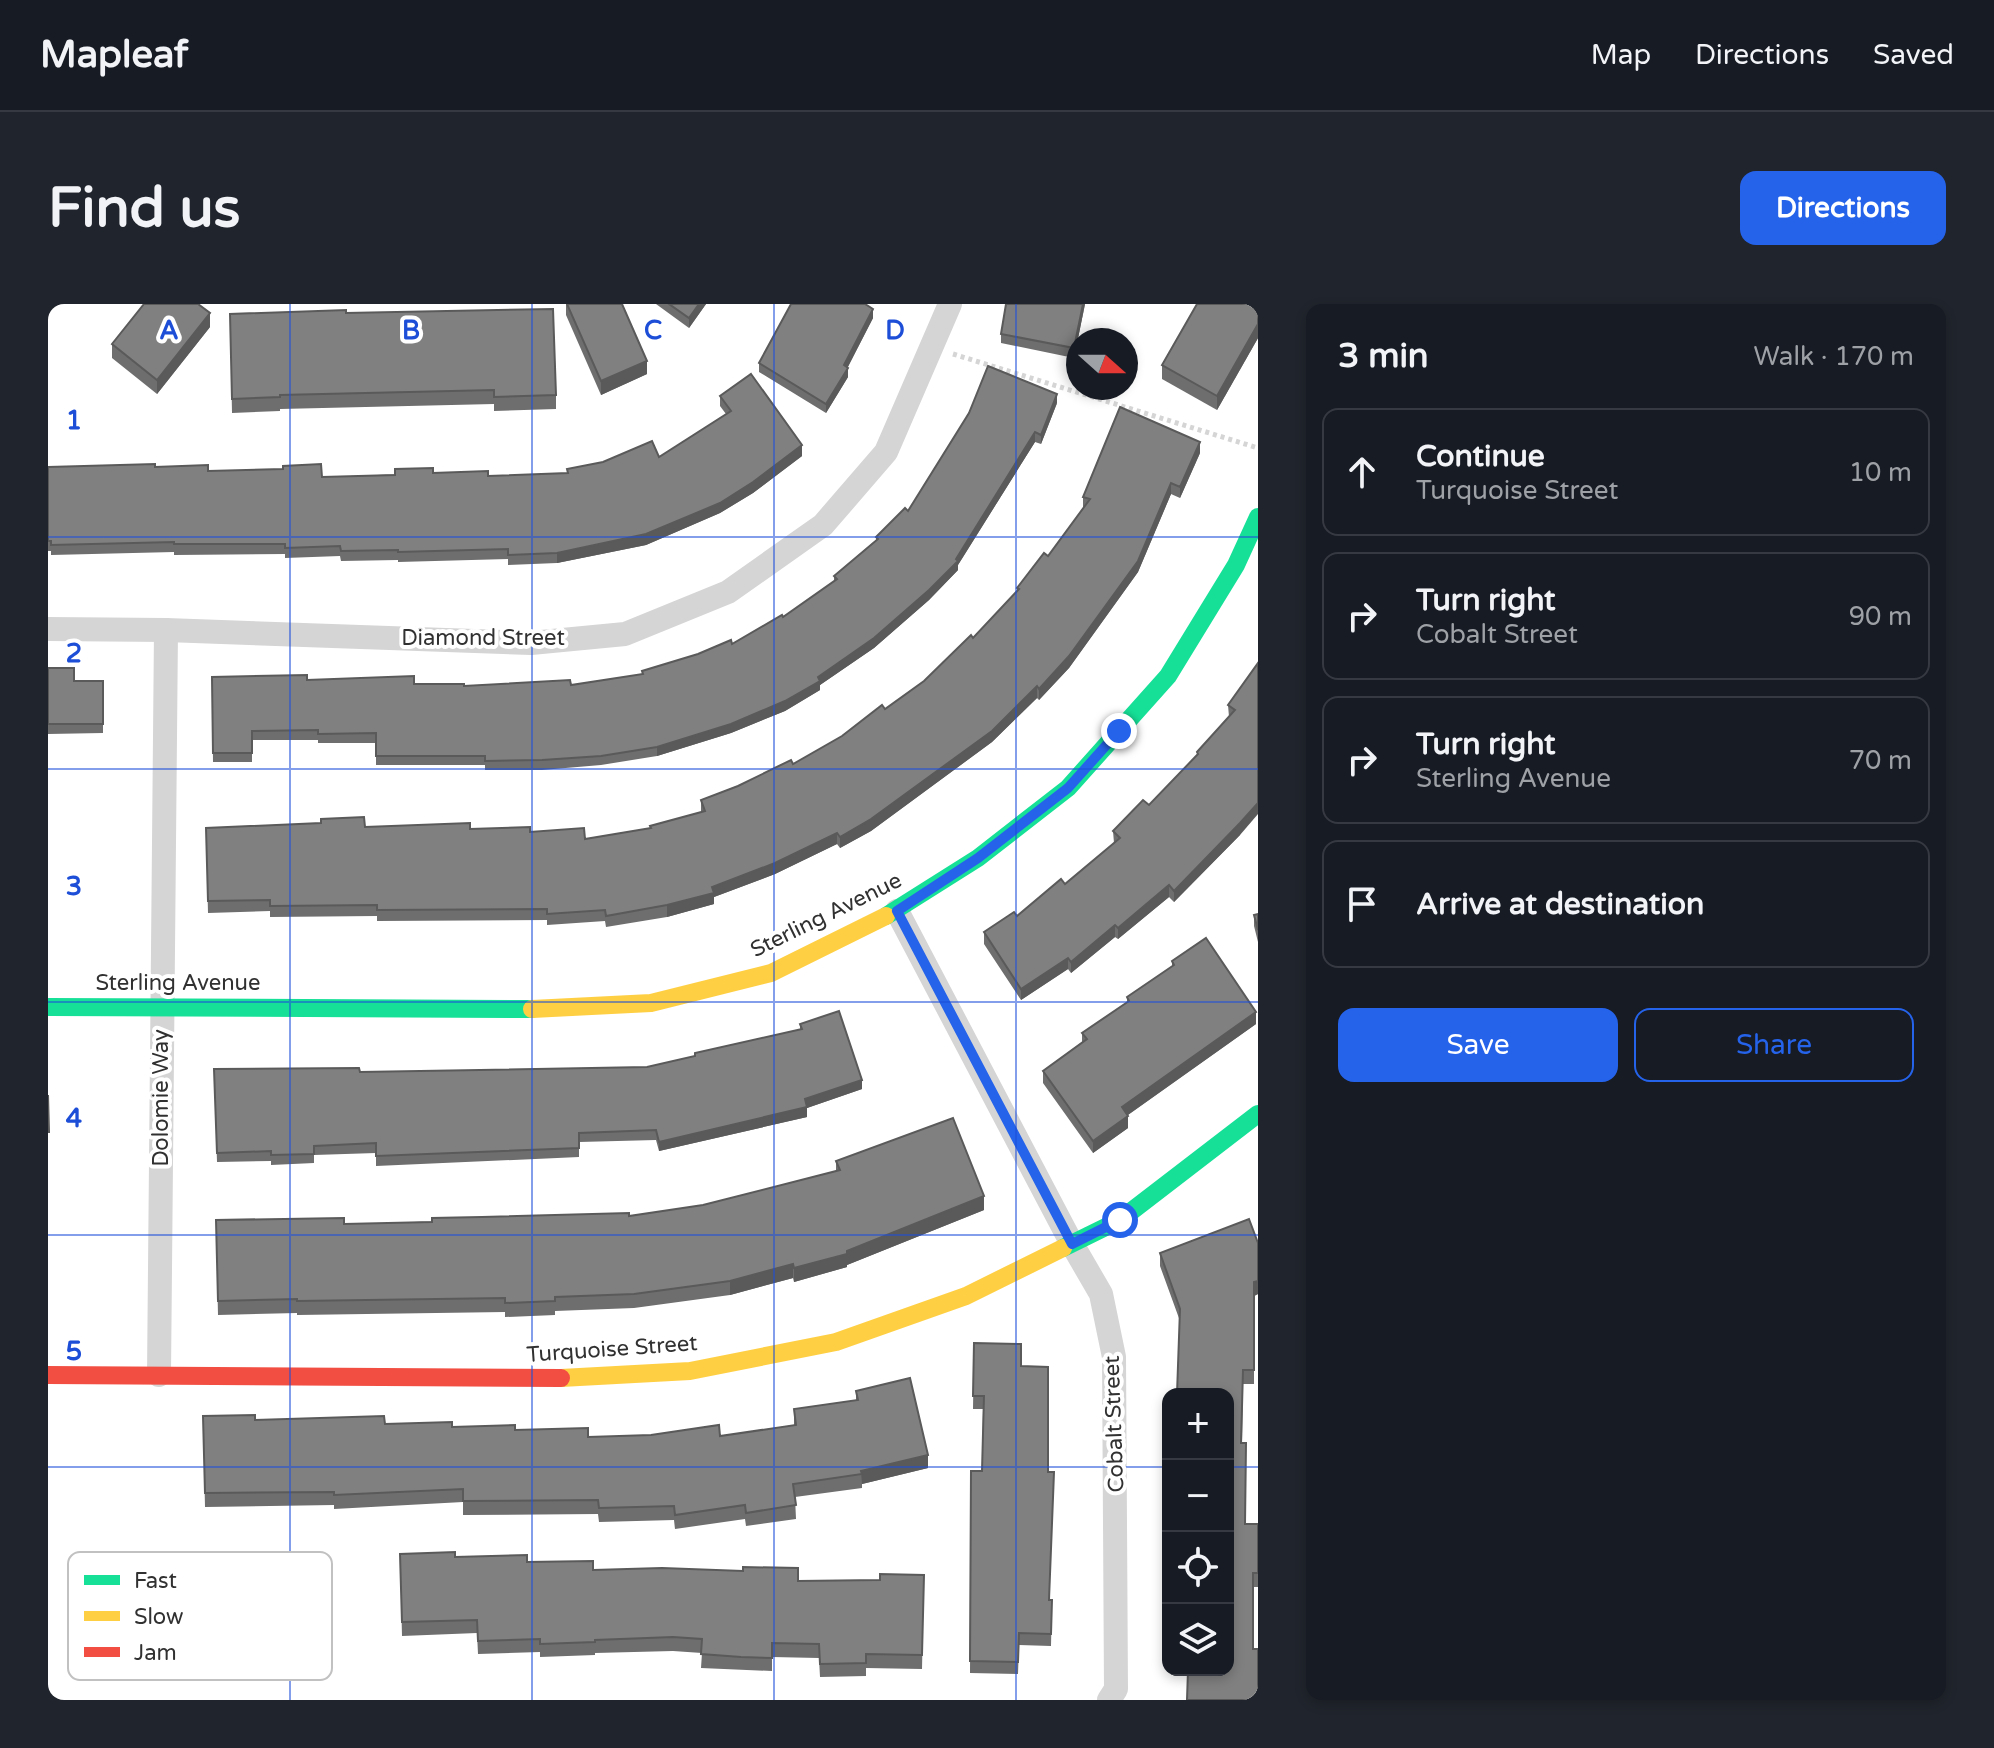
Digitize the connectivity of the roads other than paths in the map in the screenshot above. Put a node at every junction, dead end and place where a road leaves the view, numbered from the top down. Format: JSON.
{"nodes":[{"id":1,"x":950,"y":304,"type":"edge"},
{"id":2,"x":1258,"y":517,"type":"edge"},
{"id":3,"x":48,"y":629,"type":"edge"},
{"id":4,"x":166,"y":630,"type":"junction"},
{"id":5,"x":897,"y":911,"type":"junction"},
{"id":6,"x":48,"y":1007,"type":"edge"},
{"id":7,"x":161,"y":1007,"type":"junction"},
{"id":8,"x":1258,"y":1114,"type":"edge"},
{"id":9,"x":1072,"y":1244,"type":"junction"},
{"id":10,"x":48,"y":1375,"type":"edge"},
{"id":11,"x":159,"y":1375,"type":"junction"},
{"id":12,"x":1109,"y":1700,"type":"edge"}],
"edges":[{"from":1,"to":4,"type":"street","name":"Diamond Street"},
{"from":2,"to":5,"type":"street","name":"Sterling Avenue"},
{"from":3,"to":4,"type":"street","name":"Diamond Street"},
{"from":4,"to":7,"type":"street","name":"Dolomie Way"},
{"from":5,"to":7,"type":"street","name":"Sterling Avenue"},
{"from":5,"to":9,"type":"street","name":"Cobalt Street"},
{"from":6,"to":7,"type":"street","name":"Sterling Avenue"},
{"from":7,"to":11,"type":"street","name":"Dolomie Way"},
{"from":8,"to":9,"type":"street","name":"Turquoise Street"},
{"from":9,"to":11,"type":"street","name":"Turquoise Street"},
{"from":9,"to":12,"type":"street","name":"Cobalt Street"},
{"from":10,"to":11,"type":"street","name":"Turquoise Street"}]}
